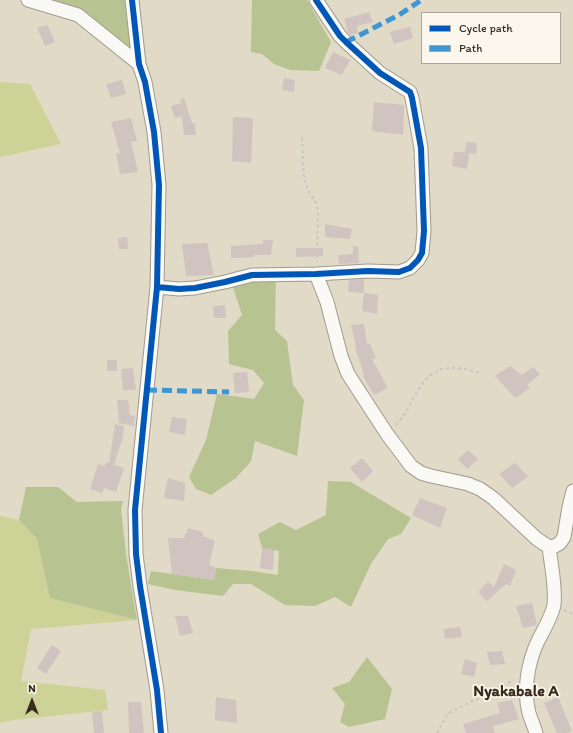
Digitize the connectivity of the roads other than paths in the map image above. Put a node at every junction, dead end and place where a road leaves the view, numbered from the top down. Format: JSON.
{"nodes":[{"id":1,"x":28,"y":0,"type":"edge"},
{"id":2,"x":132,"y":0,"type":"edge"},
{"id":3,"x":316,"y":0,"type":"edge"},
{"id":4,"x":138,"y":64,"type":"junction"},
{"id":5,"x":316,"y":274,"type":"junction"},
{"id":6,"x":157,"y":288,"type":"junction"},
{"id":7,"x":573,"y":491,"type":"edge"},
{"id":8,"x":549,"y":547,"type":"junction"},
{"id":9,"x":161,"y":733,"type":"edge"},
{"id":10,"x":536,"y":733,"type":"edge"}],
"edges":[{"from":1,"to":4,"type":"street"},
{"from":2,"to":4,"type":"street"},
{"from":3,"to":5,"type":"street"},
{"from":4,"to":6,"type":"street"},
{"from":5,"to":6,"type":"street"},
{"from":5,"to":8,"type":"street"},
{"from":6,"to":9,"type":"street"},
{"from":7,"to":8,"type":"street"},
{"from":8,"to":10,"type":"street"}]}
